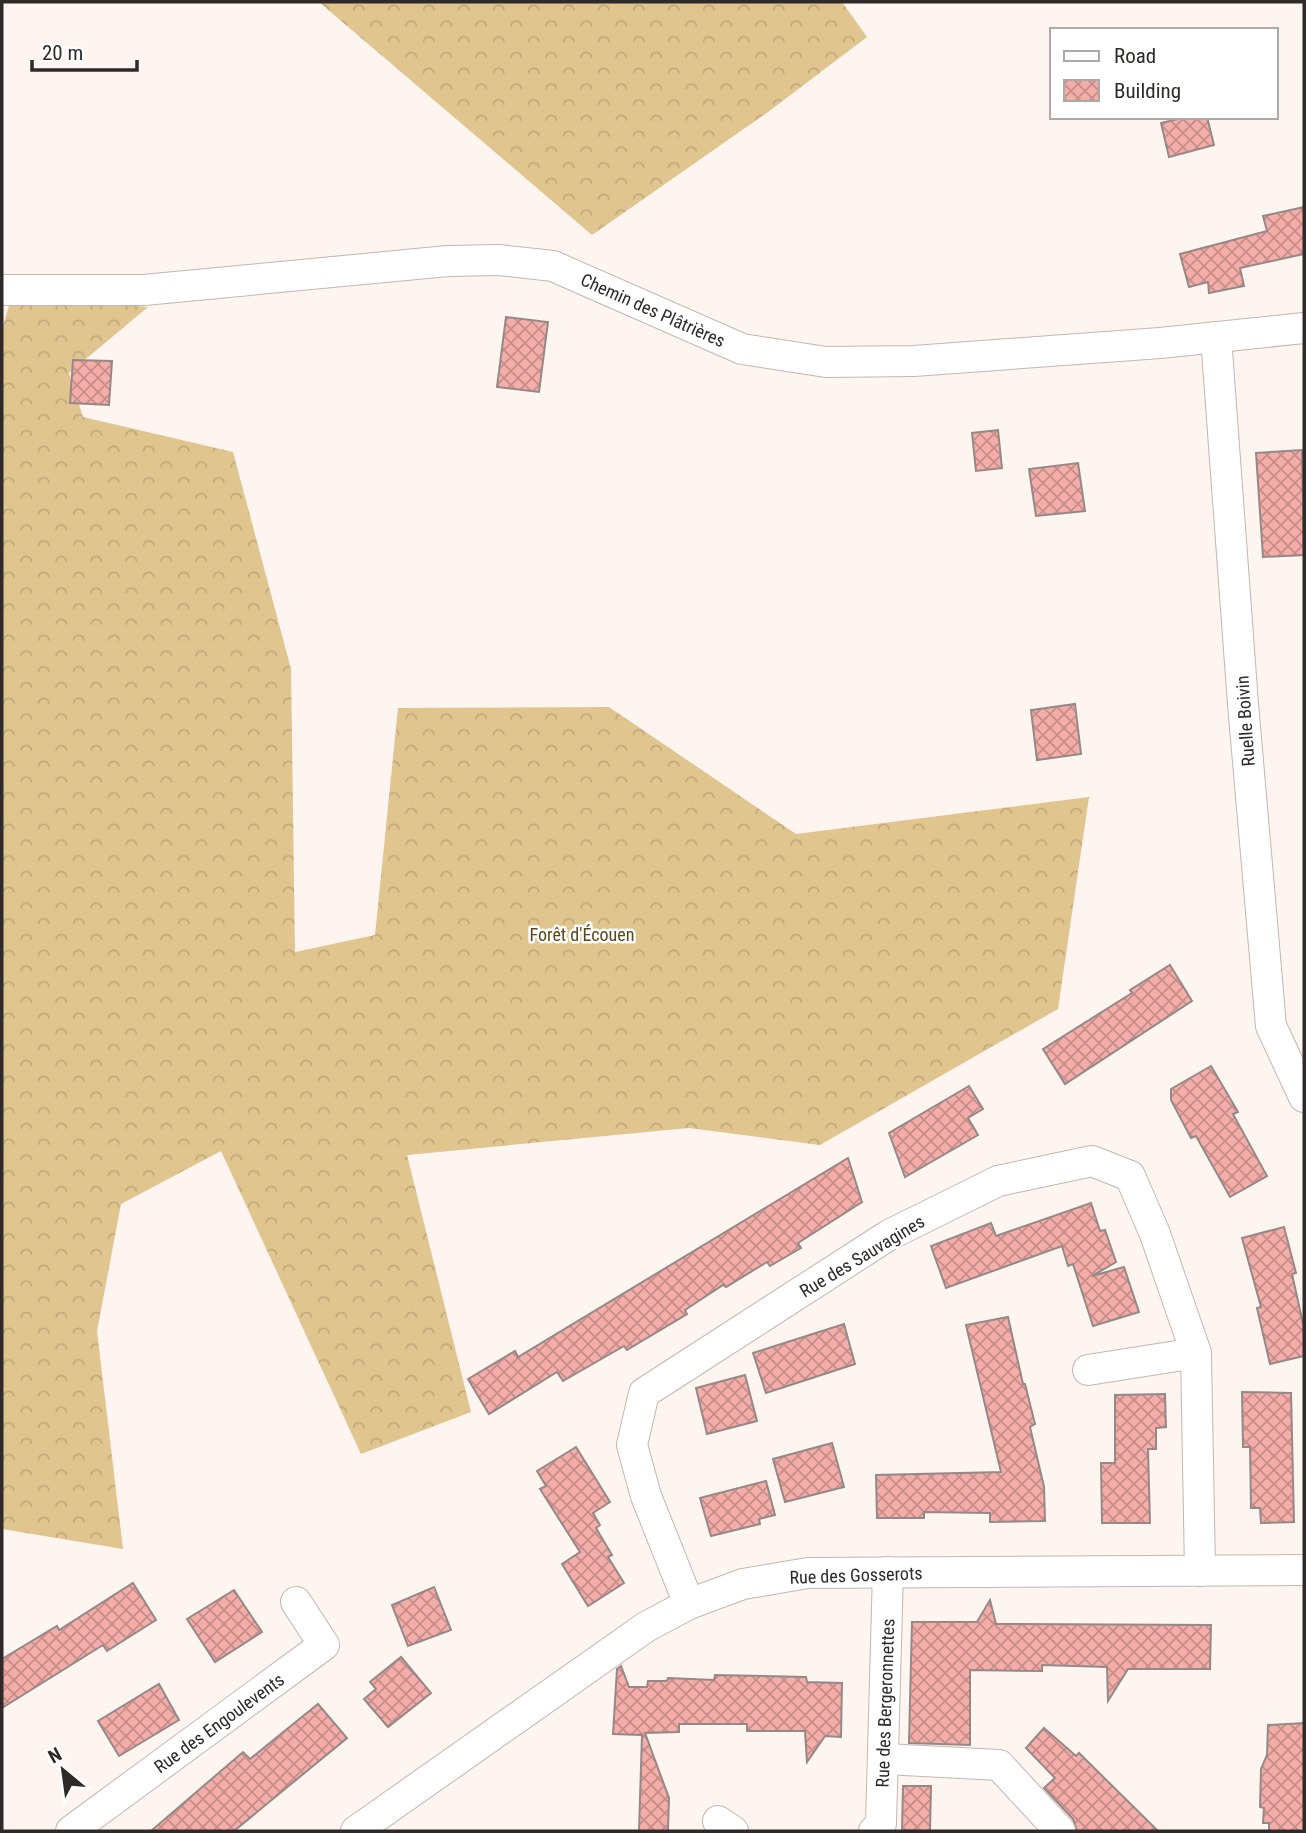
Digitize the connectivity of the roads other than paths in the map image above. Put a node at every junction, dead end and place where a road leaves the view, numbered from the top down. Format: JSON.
{"nodes":[{"id":1,"x":2,"y":290,"type":"edge"},
{"id":2,"x":1304,"y":328,"type":"edge"},
{"id":3,"x":1216,"y":337,"type":"junction"},
{"id":4,"x":1304,"y":1097,"type":"edge"},
{"id":5,"x":1196,"y":1353,"type":"junction"},
{"id":6,"x":1088,"y":1370,"type":"dead end"},
{"id":7,"x":1199,"y":1570,"type":"junction"},
{"id":8,"x":1304,"y":1570,"type":"edge"},
{"id":9,"x":888,"y":1572,"type":"junction"},
{"id":10,"x":296,"y":1602,"type":"dead end"},
{"id":11,"x":690,"y":1604,"type":"junction"},
{"id":12,"x":885,"y":1759,"type":"junction"},
{"id":13,"x":71,"y":1831,"type":"edge"},
{"id":14,"x":356,"y":1831,"type":"edge"},
{"id":15,"x":874,"y":1831,"type":"edge"},
{"id":16,"x":1060,"y":1831,"type":"edge"}],
"edges":[{"from":1,"to":3,"type":"street","name":"Chemin des Plâtrières"},
{"from":2,"to":3,"type":"street","name":"Chemin des Plâtrières"},
{"from":3,"to":4,"type":"street","name":"Ruelle Boivin"},
{"from":5,"to":6,"type":"street"},
{"from":5,"to":7,"type":"street","name":"Rue des Sauvagines"},
{"from":5,"to":11,"type":"street","name":"Rue des Sauvagines"},
{"from":7,"to":8,"type":"street","name":"Rue des Gosserots"},
{"from":7,"to":9,"type":"street","name":"Rue des Gosserots"},
{"from":9,"to":11,"type":"street","name":"Rue des Gosserots"},
{"from":9,"to":12,"type":"street","name":"Rue des Bergeronnettes"},
{"from":10,"to":13,"type":"street","name":"Rue des Engoulevents"},
{"from":11,"to":14,"type":"street","name":"Rue des Gosserots"},
{"from":12,"to":15,"type":"street","name":"Rue des Bergeronnettes"},
{"from":12,"to":16,"type":"street"}]}
